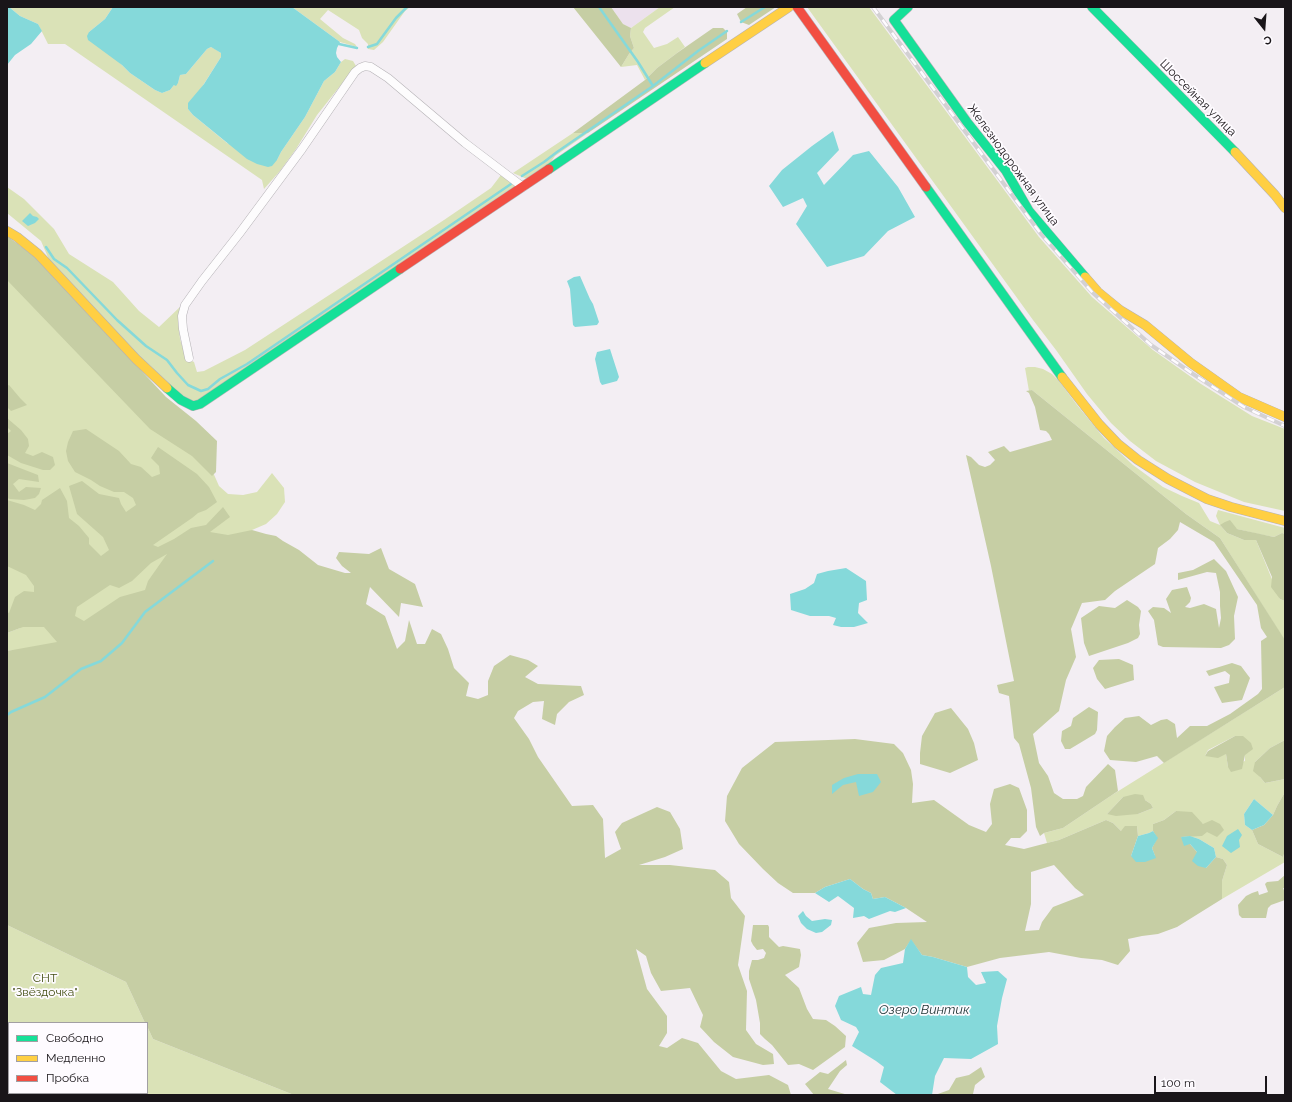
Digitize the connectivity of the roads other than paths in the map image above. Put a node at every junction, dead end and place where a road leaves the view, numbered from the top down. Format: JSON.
{"nodes":[{"id":1,"x":789,"y":7,"type":"edge"},
{"id":2,"x":797,"y":7,"type":"edge"},
{"id":3,"x":908,"y":7,"type":"edge"},
{"id":4,"x":1092,"y":7,"type":"edge"},
{"id":5,"x":523,"y":187,"type":"junction"},
{"id":6,"x":1285,"y":208,"type":"edge"},
{"id":7,"x":7,"y":231,"type":"edge"},
{"id":8,"x":189,"y":358,"type":"dead end"},
{"id":9,"x":1285,"y":417,"type":"edge"},
{"id":10,"x":1285,"y":521,"type":"edge"}],
"edges":[{"from":1,"to":5,"type":"street"},
{"from":2,"to":10,"type":"street"},
{"from":3,"to":9,"type":"street","name":"Железнодорожная улица"},
{"from":4,"to":6,"type":"street","name":"Шоссейная улица"},
{"from":5,"to":7,"type":"street"},
{"from":5,"to":8,"type":"street"}]}
